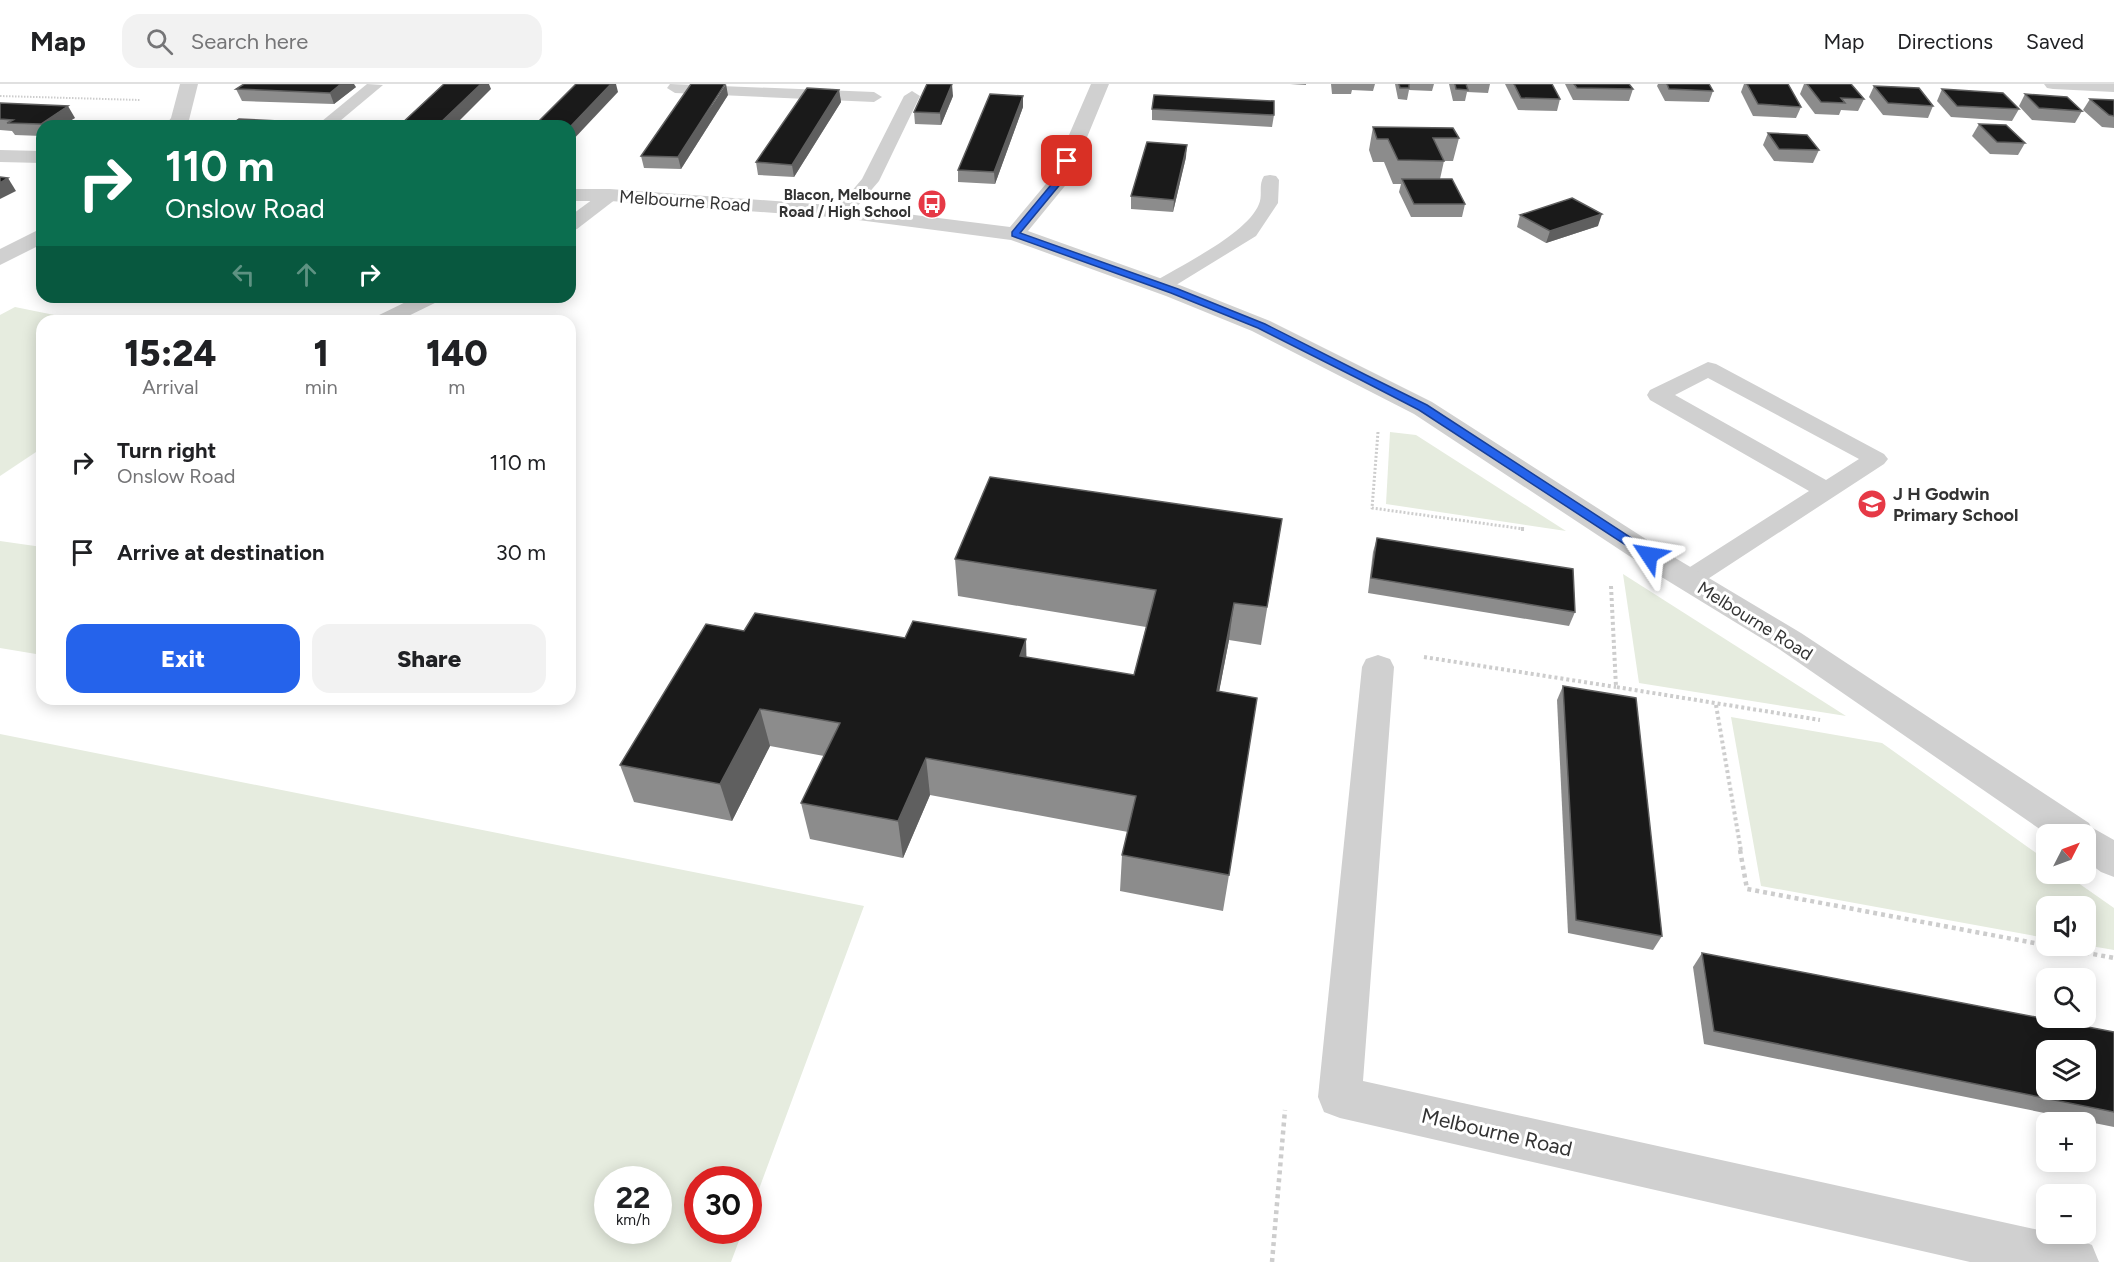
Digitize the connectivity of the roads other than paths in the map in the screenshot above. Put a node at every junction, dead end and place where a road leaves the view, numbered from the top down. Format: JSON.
{"nodes":[{"id":1,"x":678,"y":84,"type":"edge"},
{"id":2,"x":1100,"y":84,"type":"edge"},
{"id":3,"x":2053,"y":84,"type":"edge"},
{"id":4,"x":375,"y":85,"type":"edge"},
{"id":5,"x":2114,"y":87,"type":"edge"},
{"id":6,"x":186,"y":93,"type":"edge"},
{"id":7,"x":912,"y":96,"type":"dead end"},
{"id":8,"x":874,"y":97,"type":"dead end"},
{"id":9,"x":180,"y":120,"type":"edge"},
{"id":10,"x":331,"y":120,"type":"edge"},
{"id":11,"x":0,"y":156,"type":"edge"},
{"id":12,"x":36,"y":157,"type":"edge"},
{"id":13,"x":1270,"y":180,"type":"dead end"},
{"id":14,"x":576,"y":195,"type":"edge"},
{"id":15,"x":610,"y":195,"type":"junction"},
{"id":16,"x":843,"y":212,"type":"junction"},
{"id":17,"x":576,"y":220,"type":"edge"},
{"id":18,"x":1015,"y":234,"type":"junction"},
{"id":19,"x":36,"y":239,"type":"edge"},
{"id":20,"x":0,"y":258,"type":"edge"},
{"id":21,"x":1161,"y":286,"type":"junction"},
{"id":22,"x":420,"y":303,"type":"edge"},
{"id":23,"x":394,"y":315,"type":"edge"},
{"id":24,"x":1826,"y":490,"type":"junction"},
{"id":25,"x":1688,"y":580,"type":"junction"},
{"id":26,"x":1378,"y":667,"type":"road end"},
{"id":27,"x":2061,"y":824,"type":"edge"},
{"id":28,"x":2096,"y":848,"type":"edge"},
{"id":29,"x":2114,"y":861,"type":"edge"},
{"id":30,"x":2075,"y":1262,"type":"edge"}],
"edges":[{"from":1,"to":8,"type":"lane"},
{"from":2,"to":18,"type":"street"},
{"from":3,"to":5,"type":"street"},
{"from":4,"to":10,"type":"lane"},
{"from":6,"to":9,"type":"street"},
{"from":7,"to":16,"type":"lane"},
{"from":11,"to":12,"type":"street"},
{"from":13,"to":21,"type":"lane"},
{"from":14,"to":15,"type":"street","name":"Melbourne Road"},
{"from":15,"to":16,"type":"street","name":"Melbourne Road"},
{"from":15,"to":17,"type":"lane"},
{"from":16,"to":18,"type":"street","name":"Melbourne Road"},
{"from":18,"to":21,"type":"street","name":"Melbourne Road"},
{"from":19,"to":20,"type":"street"},
{"from":21,"to":25,"type":"street","name":"Melbourne Road"},
{"from":22,"to":23,"type":"lane"},
{"from":24,"to":24,"type":"lane"},
{"from":24,"to":25,"type":"lane"},
{"from":25,"to":27,"type":"street","name":"Melbourne Road"},
{"from":26,"to":30,"type":"street","name":"Melbourne Road"},
{"from":28,"to":29,"type":"street"}]}
